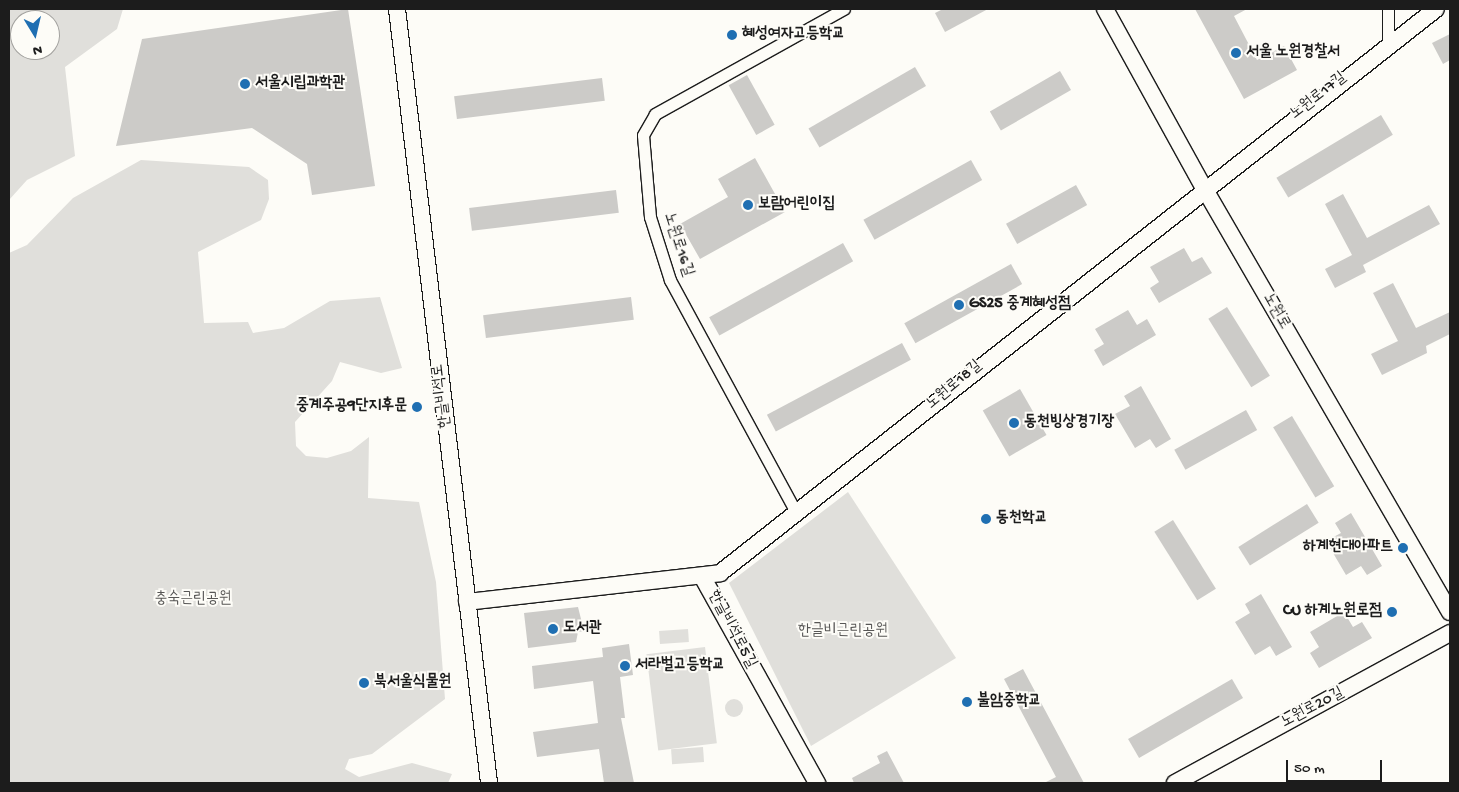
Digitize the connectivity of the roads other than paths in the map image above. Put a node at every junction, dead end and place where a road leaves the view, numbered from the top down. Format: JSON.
{"nodes":[{"id":1,"x":397,"y":9,"type":"edge"},
{"id":2,"x":844,"y":9,"type":"edge"},
{"id":3,"x":1106,"y":9,"type":"edge"},
{"id":4,"x":1388,"y":9,"type":"edge"},
{"id":5,"x":1436,"y":9,"type":"edge"},
{"id":6,"x":1388,"y":43,"type":"junction"},
{"id":7,"x":1204,"y":188,"type":"junction"},
{"id":8,"x":797,"y":514,"type":"junction"},
{"id":9,"x":703,"y":578,"type":"junction"},
{"id":10,"x":467,"y":602,"type":"junction"},
{"id":11,"x":1450,"y":612,"type":"edge"},
{"id":12,"x":1450,"y":633,"type":"edge"},
{"id":13,"x":489,"y":783,"type":"edge"},
{"id":14,"x":817,"y":783,"type":"edge"},
{"id":15,"x":1175,"y":783,"type":"edge"}],
"edges":[{"from":1,"to":10,"type":"street","name":"한글비석로"},
{"from":2,"to":8,"type":"street","name":"노원로16길"},
{"from":3,"to":7,"type":"street","name":"노원로"},
{"from":4,"to":6,"type":"street"},
{"from":5,"to":6,"type":"street","name":"노원로17길"},
{"from":6,"to":7,"type":"street","name":"노원로17길"},
{"from":7,"to":8,"type":"street","name":"노원로18길"},
{"from":7,"to":11,"type":"street","name":"노원로"},
{"from":8,"to":9,"type":"street","name":"노원로18길"},
{"from":9,"to":10,"type":"street","name":"한글비석로5길"},
{"from":9,"to":14,"type":"street","name":"한글비석로5길"},
{"from":10,"to":13,"type":"street","name":"한글비석로"},
{"from":12,"to":15,"type":"street","name":"노원로20길"}]}
